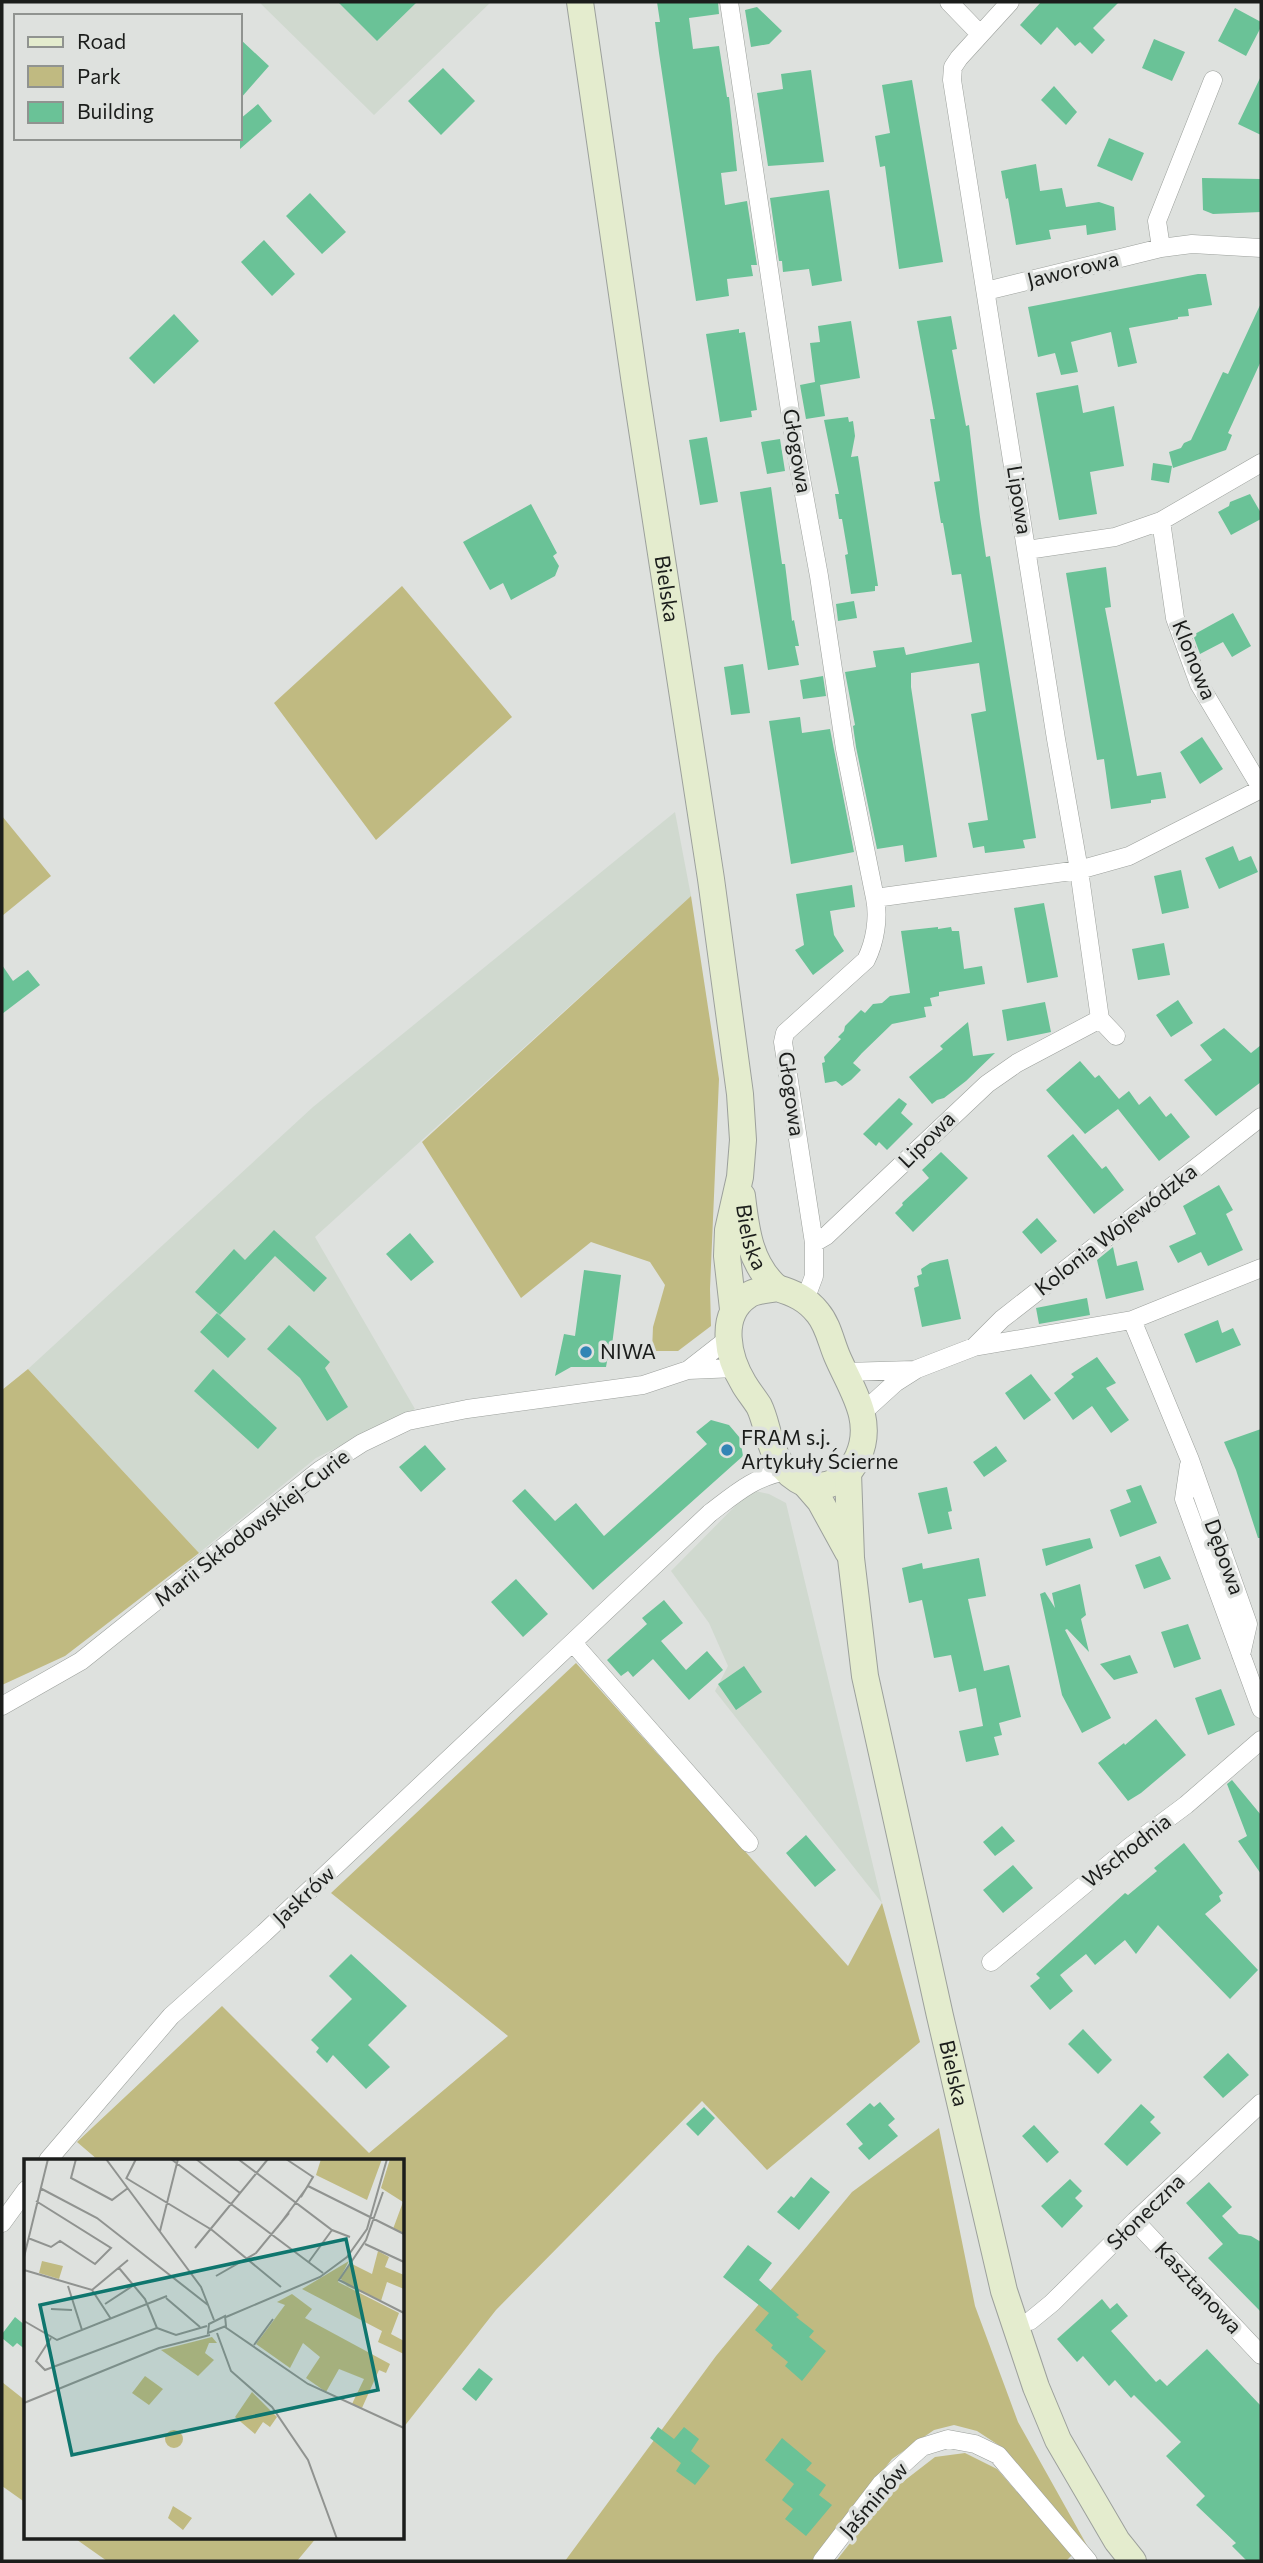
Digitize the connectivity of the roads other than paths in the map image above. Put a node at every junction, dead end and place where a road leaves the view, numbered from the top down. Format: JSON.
{"nodes":[{"id":1,"x":580,"y":2,"type":"edge"},
{"id":2,"x":729,"y":2,"type":"edge"},
{"id":3,"x":949,"y":2,"type":"edge"},
{"id":4,"x":1010,"y":2,"type":"edge"},
{"id":5,"x":979,"y":33,"type":"junction"},
{"id":6,"x":1213,"y":80,"type":"dead end"},
{"id":7,"x":1161,"y":248,"type":"junction"},
{"id":8,"x":1261,"y":248,"type":"edge"},
{"id":9,"x":986,"y":291,"type":"junction"},
{"id":10,"x":1261,"y":463,"type":"edge"},
{"id":11,"x":1161,"y":521,"type":"junction"},
{"id":12,"x":1027,"y":550,"type":"junction"},
{"id":13,"x":1261,"y":788,"type":"edge"},
{"id":14,"x":1079,"y":870,"type":"junction"},
{"id":15,"x":875,"y":898,"type":"junction"},
{"id":16,"x":1100,"y":1019,"type":"junction"},
{"id":17,"x":1116,"y":1036,"type":"dead end"},
{"id":18,"x":1261,"y":1117,"type":"edge"},
{"id":19,"x":740,"y":1177,"type":"junction"},
{"id":20,"x":814,"y":1243,"type":"junction"},
{"id":21,"x":1261,"y":1268,"type":"edge"},
{"id":22,"x":778,"y":1288,"type":"junction"},
{"id":23,"x":805,"y":1300,"type":"junction"},
{"id":24,"x":733,"y":1309,"type":"junction"},
{"id":25,"x":1132,"y":1320,"type":"junction"},
{"id":26,"x":729,"y":1338,"type":"junction"},
{"id":27,"x":974,"y":1347,"type":"junction"},
{"id":28,"x":736,"y":1368,"type":"junction"},
{"id":29,"x":917,"y":1369,"type":"junction"},
{"id":30,"x":688,"y":1370,"type":"junction"},
{"id":31,"x":845,"y":1372,"type":"junction"},
{"id":32,"x":862,"y":1413,"type":"junction"},
{"id":33,"x":772,"y":1446,"type":"junction"},
{"id":34,"x":848,"y":1473,"type":"junction"},
{"id":35,"x":797,"y":1478,"type":"junction"},
{"id":36,"x":751,"y":1481,"type":"junction"},
{"id":37,"x":851,"y":1558,"type":"junction"},
{"id":38,"x":573,"y":1643,"type":"junction"},
{"id":39,"x":2,"y":1706,"type":"edge"},
{"id":40,"x":1261,"y":1709,"type":"edge"},
{"id":41,"x":1261,"y":1740,"type":"edge"},
{"id":42,"x":750,"y":1843,"type":"dead end"},
{"id":43,"x":991,"y":1962,"type":"dead end"},
{"id":44,"x":1261,"y":2103,"type":"edge"},
{"id":45,"x":50,"y":2159,"type":"edge"},
{"id":46,"x":24,"y":2193,"type":"edge"},
{"id":47,"x":1135,"y":2221,"type":"junction"},
{"id":48,"x":2,"y":2223,"type":"edge"},
{"id":49,"x":1030,"y":2322,"type":"dead end"},
{"id":50,"x":1261,"y":2356,"type":"edge"},
{"id":51,"x":822,"y":2561,"type":"edge"},
{"id":52,"x":1088,"y":2561,"type":"edge"},
{"id":53,"x":1133,"y":2561,"type":"edge"}],
"edges":[{"from":1,"to":19,"type":"main road","name":"Bielska"},
{"from":2,"to":15,"type":"street","name":"Głogowa"},
{"from":3,"to":5,"type":"street"},
{"from":4,"to":5,"type":"street","name":"Lipowa"},
{"from":5,"to":9,"type":"street","name":"Lipowa"},
{"from":6,"to":7,"type":"street"},
{"from":7,"to":8,"type":"street","name":"Jaworowa"},
{"from":7,"to":9,"type":"street","name":"Jaworowa"},
{"from":9,"to":12,"type":"street","name":"Lipowa"},
{"from":10,"to":11,"type":"street"},
{"from":11,"to":12,"type":"street"},
{"from":11,"to":13,"type":"street","name":"Klonowa"},
{"from":12,"to":14,"type":"street","name":"Lipowa"},
{"from":13,"to":14,"type":"street","name":"Klonowa"},
{"from":14,"to":15,"type":"street"},
{"from":14,"to":16,"type":"street","name":"Lipowa"},
{"from":15,"to":20,"type":"street","name":"Głogowa"},
{"from":16,"to":17,"type":"street"},
{"from":16,"to":20,"type":"street","name":"Lipowa"},
{"from":18,"to":27,"type":"street","name":"Kolonia Wojewódzka"},
{"from":19,"to":22,"type":"main road","name":"Bielska"},
{"from":19,"to":24,"type":"main road","name":"Bielska"},
{"from":20,"to":23,"type":"street"},
{"from":21,"to":25,"type":"street"},
{"from":22,"to":23,"type":"main road"},
{"from":22,"to":24,"type":"main road"},
{"from":23,"to":31,"type":"main road"},
{"from":24,"to":26,"type":"main road","name":"Bielska"},
{"from":25,"to":27,"type":"street"},
{"from":25,"to":40,"type":"street","name":"Dębowa"},
{"from":26,"to":28,"type":"main road","name":"Bielska"},
{"from":26,"to":30,"type":"street","name":"Marii Skłodowskiej-Curie"},
{"from":27,"to":29,"type":"street"},
{"from":28,"to":30,"type":"street","name":"Marii Skłodowskiej-Curie"},
{"from":28,"to":33,"type":"main road","name":"Bielska"},
{"from":29,"to":31,"type":"street"},
{"from":29,"to":32,"type":"street"},
{"from":30,"to":39,"type":"street","name":"Marii Skłodowskiej-Curie"},
{"from":31,"to":32,"type":"main road"},
{"from":32,"to":34,"type":"main road"},
{"from":33,"to":35,"type":"main road","name":"Bielska"},
{"from":33,"to":36,"type":"street","name":"Jaskrów"},
{"from":34,"to":35,"type":"main road"},
{"from":34,"to":37,"type":"main road","name":"Bielska"},
{"from":35,"to":36,"type":"street","name":"Jaskrów"},
{"from":35,"to":37,"type":"main road","name":"Bielska"},
{"from":36,"to":38,"type":"street","name":"Jaskrów"},
{"from":37,"to":53,"type":"main road","name":"Bielska"},
{"from":38,"to":42,"type":"street"},
{"from":38,"to":45,"type":"street","name":"Jaskrów"},
{"from":41,"to":43,"type":"street","name":"Wschodnia"},
{"from":44,"to":47,"type":"street","name":"Słoneczna"},
{"from":46,"to":48,"type":"street"},
{"from":47,"to":49,"type":"street","name":"Słoneczna"},
{"from":47,"to":50,"type":"street","name":"Kasztanowa"},
{"from":51,"to":52,"type":"street","name":"Jaśminów"}]}
